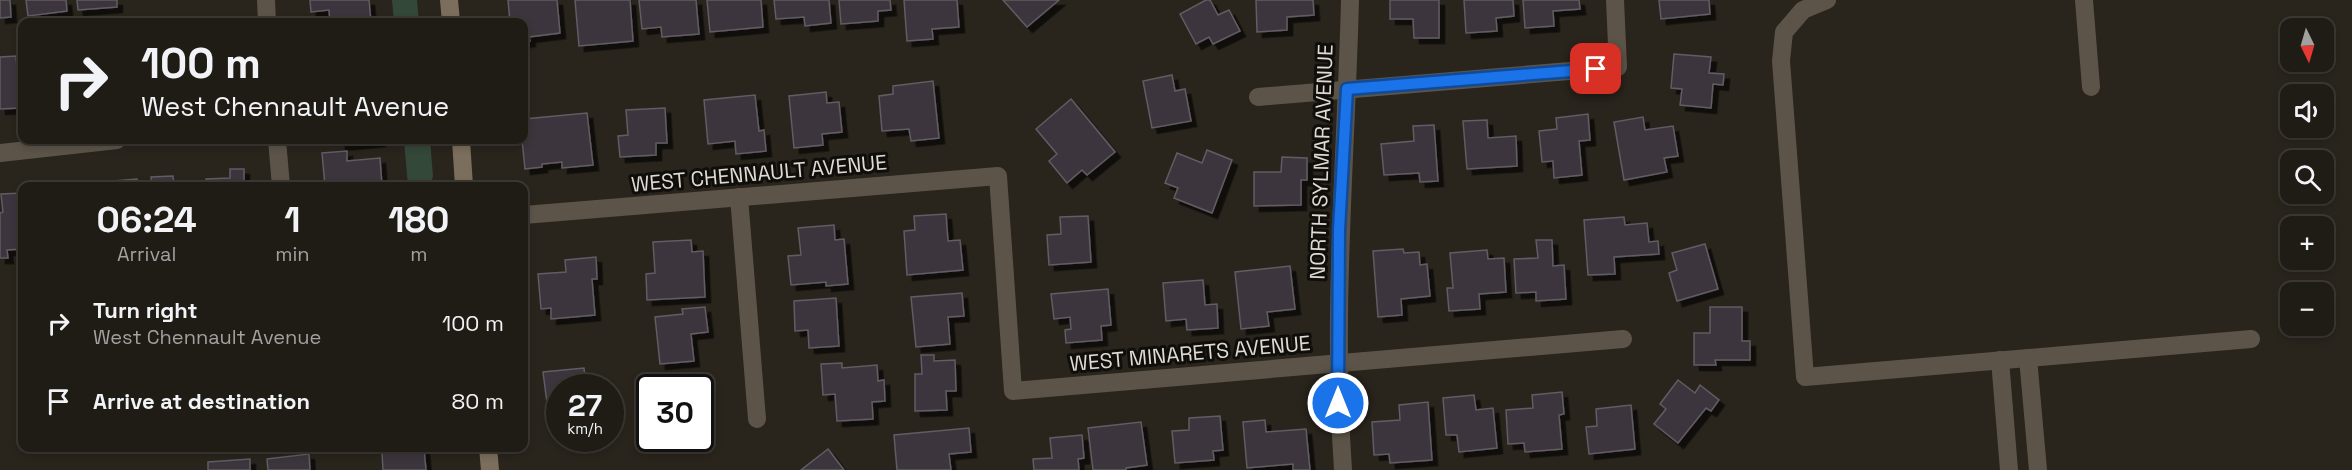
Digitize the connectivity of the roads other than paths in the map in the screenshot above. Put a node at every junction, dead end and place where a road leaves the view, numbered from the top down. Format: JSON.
{"nodes":[{"id":1,"x":266,"y":0,"type":"edge"},
{"id":2,"x":450,"y":0,"type":"edge"},
{"id":3,"x":1350,"y":0,"type":"edge"},
{"id":4,"x":1615,"y":0,"type":"edge"},
{"id":5,"x":1827,"y":0,"type":"edge"},
{"id":6,"x":2084,"y":0,"type":"edge"},
{"id":7,"x":267,"y":18,"type":"edge"},
{"id":8,"x":451,"y":18,"type":"edge"},
{"id":9,"x":2091,"y":87,"type":"dead end"},
{"id":10,"x":1347,"y":89,"type":"junction"},
{"id":11,"x":1258,"y":97,"type":"dead end"},
{"id":12,"x":81,"y":144,"type":"edge"},
{"id":13,"x":277,"y":144,"type":"edge"},
{"id":14,"x":461,"y":144,"type":"edge"},
{"id":15,"x":0,"y":153,"type":"edge"},
{"id":16,"x":281,"y":182,"type":"edge"},
{"id":17,"x":464,"y":182,"type":"edge"},
{"id":18,"x":739,"y":197,"type":"junction"},
{"id":19,"x":528,"y":215,"type":"edge"},
{"id":20,"x":1623,"y":339,"type":"dead end"},
{"id":21,"x":2251,"y":339,"type":"dead end"},
{"id":22,"x":2028,"y":358,"type":"junction"},
{"id":23,"x":2000,"y":360,"type":"junction"},
{"id":24,"x":1338,"y":363,"type":"junction"},
{"id":25,"x":1013,"y":391,"type":"joint"},
{"id":26,"x":757,"y":419,"type":"dead end"},
{"id":27,"x":488,"y":452,"type":"edge"},
{"id":28,"x":490,"y":470,"type":"edge"},
{"id":29,"x":1343,"y":470,"type":"edge"},
{"id":30,"x":2009,"y":470,"type":"edge"},
{"id":31,"x":2038,"y":470,"type":"edge"}],
"edges":[{"from":1,"to":7,"type":"street"},
{"from":2,"to":8,"type":"street"},
{"from":3,"to":10,"type":"street","name":"NORTH SYLMAR AVENUE"},
{"from":4,"to":10,"type":"street"},
{"from":5,"to":23,"type":"street"},
{"from":6,"to":9,"type":"street"},
{"from":10,"to":11,"type":"street"},
{"from":10,"to":24,"type":"street","name":"NORTH SYLMAR AVENUE"},
{"from":12,"to":15,"type":"street"},
{"from":13,"to":16,"type":"street"},
{"from":14,"to":17,"type":"street"},
{"from":18,"to":19,"type":"street","name":"WEST CHENNAULT AVENUE"},
{"from":18,"to":25,"type":"street","name":"WEST CHENNAULT AVENUE"},
{"from":18,"to":26,"type":"street"},
{"from":20,"to":24,"type":"street","name":"WEST MINARETS AVENUE"},
{"from":21,"to":22,"type":"street"},
{"from":22,"to":23,"type":"street"},
{"from":22,"to":31,"type":"street"},
{"from":23,"to":30,"type":"street"},
{"from":24,"to":25,"type":"street","name":"WEST MINARETS AVENUE"},
{"from":24,"to":29,"type":"street","name":"NORTH SYLMAR AVENUE"},
{"from":27,"to":28,"type":"street"}]}
